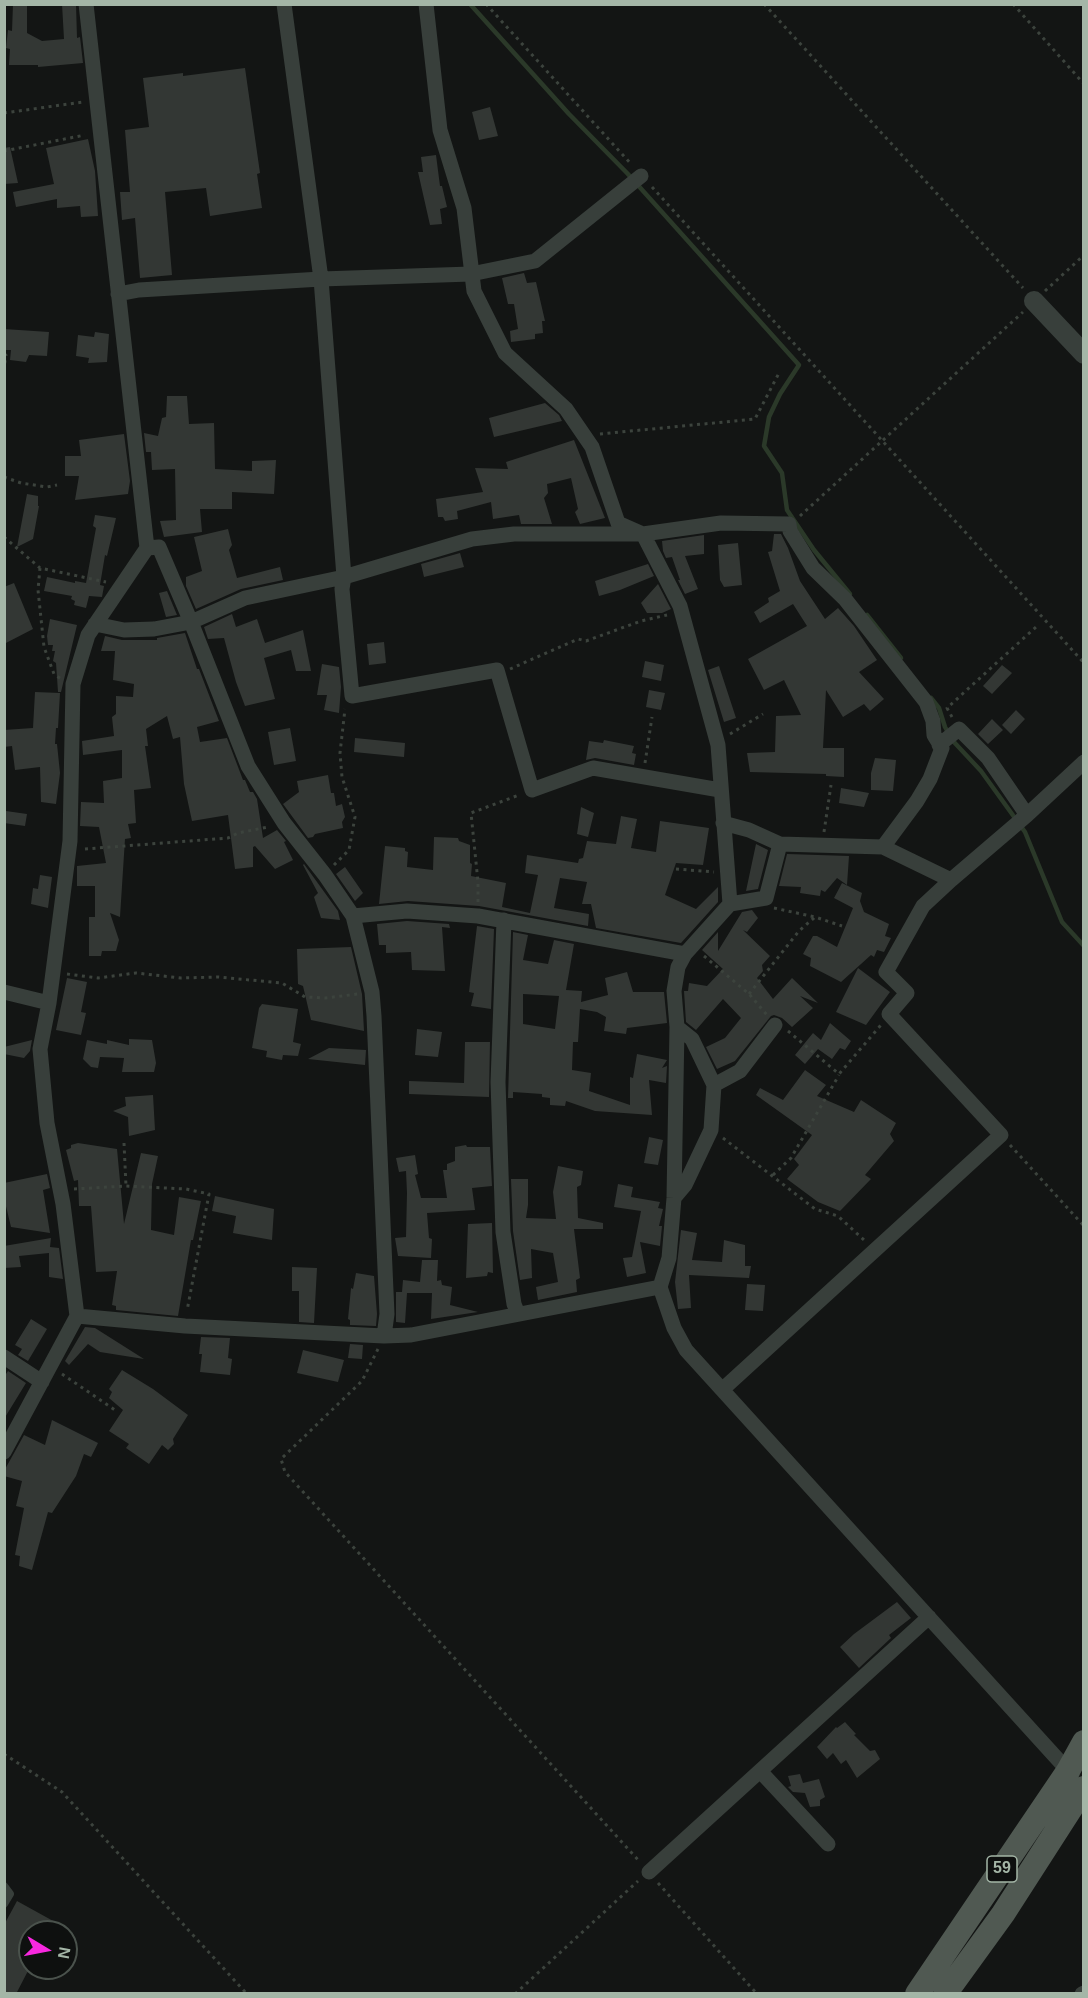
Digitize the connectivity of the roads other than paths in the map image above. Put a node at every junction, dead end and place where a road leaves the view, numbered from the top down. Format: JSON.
{"nodes":[{"id":1,"x":86,"y":4,"type":"edge"},
{"id":2,"x":284,"y":4,"type":"edge"},
{"id":3,"x":426,"y":4,"type":"edge"},
{"id":4,"x":641,"y":176,"type":"road end"},
{"id":5,"x":471,"y":274,"type":"junction"},
{"id":6,"x":321,"y":279,"type":"junction"},
{"id":7,"x":118,"y":294,"type":"junction"},
{"id":8,"x":1034,"y":301,"type":"road end"},
{"id":9,"x":1083,"y":354,"type":"edge"},
{"id":10,"x":643,"y":534,"type":"junction"},
{"id":11,"x":147,"y":548,"type":"junction"},
{"id":12,"x":344,"y":577,"type":"junction"},
{"id":13,"x":191,"y":622,"type":"junction"},
{"id":14,"x":96,"y":624,"type":"junction"},
{"id":15,"x":941,"y":744,"type":"junction"},
{"id":16,"x":1083,"y":762,"type":"edge"},
{"id":17,"x":720,"y":790,"type":"junction"},
{"id":18,"x":1026,"y":816,"type":"junction"},
{"id":19,"x":723,"y":823,"type":"junction"},
{"id":20,"x":780,"y":844,"type":"junction"},
{"id":21,"x":883,"y":847,"type":"junction"},
{"id":22,"x":951,"y":880,"type":"junction"},
{"id":23,"x":730,"y":904,"type":"junction"},
{"id":24,"x":353,"y":916,"type":"junction"},
{"id":25,"x":504,"y":920,"type":"junction"},
{"id":26,"x":685,"y":954,"type":"junction"},
{"id":27,"x":4,"y":992,"type":"edge"},
{"id":28,"x":49,"y":1003,"type":"junction"},
{"id":29,"x":775,"y":1024,"type":"road end"},
{"id":30,"x":677,"y":1027,"type":"junction"},
{"id":31,"x":714,"y":1085,"type":"junction"},
{"id":32,"x":674,"y":1198,"type":"junction"},
{"id":33,"x":660,"y":1287,"type":"junction"},
{"id":34,"x":518,"y":1314,"type":"junction"},
{"id":35,"x":77,"y":1316,"type":"junction"},
{"id":36,"x":384,"y":1336,"type":"junction"},
{"id":37,"x":4,"y":1357,"type":"edge"},
{"id":38,"x":42,"y":1382,"type":"junction"},
{"id":39,"x":723,"y":1389,"type":"junction"},
{"id":40,"x":4,"y":1452,"type":"edge"},
{"id":41,"x":929,"y":1617,"type":"junction"},
{"id":42,"x":1083,"y":1742,"type":"edge"},
{"id":43,"x":760,"y":1771,"type":"junction"},
{"id":44,"x":1078,"y":1782,"type":"edge"},
{"id":45,"x":828,"y":1844,"type":"dead end"},
{"id":46,"x":649,"y":1872,"type":"road end"},
{"id":47,"x":4,"y":1887,"type":"edge"},
{"id":48,"x":4,"y":1905,"type":"edge"},
{"id":49,"x":917,"y":1994,"type":"edge"},
{"id":50,"x":945,"y":1994,"type":"edge"}],
"edges":[{"from":1,"to":7,"type":"street"},
{"from":2,"to":6,"type":"street"},
{"from":3,"to":5,"type":"street"},
{"from":4,"to":5,"type":"street"},
{"from":5,"to":6,"type":"street"},
{"from":5,"to":10,"type":"street"},
{"from":6,"to":7,"type":"street"},
{"from":6,"to":12,"type":"street"},
{"from":7,"to":11,"type":"street"},
{"from":8,"to":9,"type":"street"},
{"from":10,"to":12,"type":"street"},
{"from":10,"to":15,"type":"street"},
{"from":10,"to":17,"type":"street"},
{"from":11,"to":13,"type":"street"},
{"from":11,"to":14,"type":"street"},
{"from":12,"to":13,"type":"street"},
{"from":12,"to":17,"type":"street"},
{"from":13,"to":14,"type":"street"},
{"from":13,"to":24,"type":"street"},
{"from":14,"to":28,"type":"street"},
{"from":15,"to":18,"type":"street"},
{"from":15,"to":21,"type":"street"},
{"from":16,"to":18,"type":"street"},
{"from":17,"to":19,"type":"street"},
{"from":18,"to":22,"type":"street"},
{"from":19,"to":20,"type":"street"},
{"from":19,"to":23,"type":"street"},
{"from":20,"to":21,"type":"street"},
{"from":20,"to":23,"type":"street"},
{"from":21,"to":22,"type":"street"},
{"from":22,"to":39,"type":"street"},
{"from":23,"to":26,"type":"street"},
{"from":24,"to":25,"type":"street"},
{"from":24,"to":36,"type":"street"},
{"from":25,"to":26,"type":"street"},
{"from":25,"to":34,"type":"street"},
{"from":26,"to":30,"type":"street"},
{"from":27,"to":28,"type":"street"},
{"from":28,"to":35,"type":"street"},
{"from":29,"to":31,"type":"street"},
{"from":30,"to":31,"type":"street"},
{"from":30,"to":32,"type":"street"},
{"from":31,"to":32,"type":"street"},
{"from":32,"to":33,"type":"street"},
{"from":33,"to":34,"type":"street"},
{"from":33,"to":39,"type":"street"},
{"from":34,"to":36,"type":"street"},
{"from":35,"to":36,"type":"street"},
{"from":35,"to":38,"type":"street"},
{"from":37,"to":38,"type":"street"},
{"from":38,"to":40,"type":"street"},
{"from":39,"to":41,"type":"street"},
{"from":41,"to":43,"type":"street"},
{"from":41,"to":44,"type":"street"},
{"from":42,"to":44,"type":"main road","number":"59"},
{"from":43,"to":45,"type":"street"},
{"from":43,"to":46,"type":"street"},
{"from":44,"to":49,"type":"main road","number":"59"},
{"from":44,"to":50,"type":"main road","number":"59"},
{"from":47,"to":48,"type":"lane"}]}
